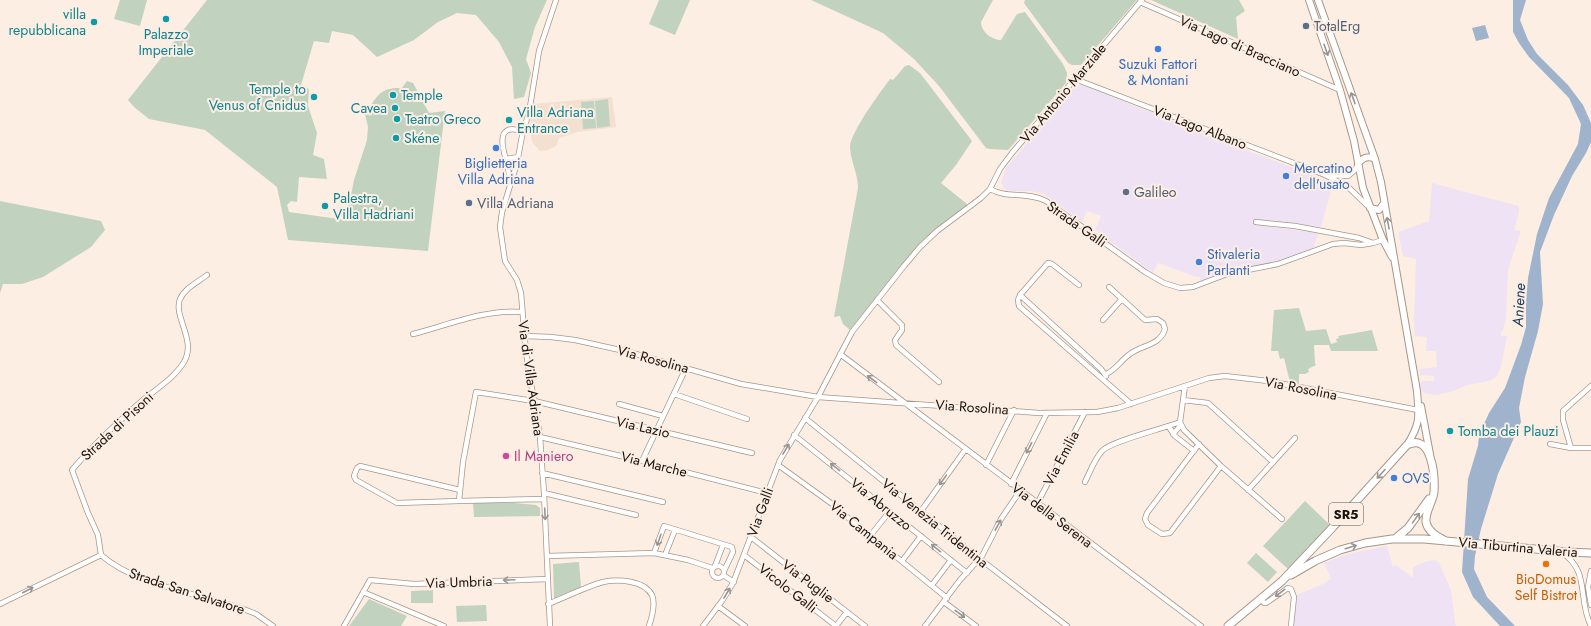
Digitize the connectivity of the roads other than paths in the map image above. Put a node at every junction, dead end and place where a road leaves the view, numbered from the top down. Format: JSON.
{"nodes":[{"id":1,"x":556,"y":0,"type":"edge"},
{"id":2,"x":1309,"y":0,"type":"edge"},
{"id":3,"x":1318,"y":0,"type":"edge"},
{"id":4,"x":1141,"y":1,"type":"edge"},
{"id":5,"x":1075,"y":79,"type":"junction"},
{"id":6,"x":1340,"y":90,"type":"junction"},
{"id":7,"x":523,"y":131,"type":"junction"},
{"id":8,"x":518,"y":158,"type":"junction"},
{"id":9,"x":506,"y":159,"type":"junction"},
{"id":10,"x":1375,"y":159,"type":"junction"},
{"id":11,"x":1358,"y":164,"type":"junction"},
{"id":12,"x":1325,"y":175,"type":"junction"},
{"id":13,"x":510,"y":184,"type":"junction"},
{"id":14,"x":990,"y":189,"type":"junction"},
{"id":15,"x":1384,"y":204,"type":"junction"},
{"id":16,"x":1370,"y":208,"type":"junction"},
{"id":17,"x":1256,"y":222,"type":"dead end"},
{"id":18,"x":1383,"y":240,"type":"junction"},
{"id":19,"x":1373,"y":244,"type":"junction"},
{"id":20,"x":1394,"y":261,"type":"junction"},
{"id":21,"x":207,"y":275,"type":"dead end"},
{"id":22,"x":1079,"y":285,"type":"dead end"},
{"id":23,"x":1109,"y":287,"type":"dead end"},
{"id":24,"x":1020,"y":295,"type":"junction"},
{"id":25,"x":1122,"y":299,"type":"junction"},
{"id":26,"x":877,"y":300,"type":"junction"},
{"id":27,"x":522,"y":312,"type":"junction"},
{"id":28,"x":1104,"y":320,"type":"dead end"},
{"id":29,"x":413,"y":334,"type":"dead end"},
{"id":30,"x":524,"y":336,"type":"junction"},
{"id":31,"x":840,"y":354,"type":"junction"},
{"id":32,"x":686,"y":368,"type":"junction"},
{"id":33,"x":1106,"y":374,"type":"junction"},
{"id":34,"x":939,"y":382,"type":"dead end"},
{"id":35,"x":1106,"y":382,"type":"junction"},
{"id":36,"x":1186,"y":386,"type":"junction"},
{"id":37,"x":1591,"y":386,"type":"edge"},
{"id":38,"x":1417,"y":391,"type":"junction"},
{"id":39,"x":674,"y":394,"type":"junction"},
{"id":40,"x":818,"y":397,"type":"junction"},
{"id":41,"x":1183,"y":400,"type":"junction"},
{"id":42,"x":534,"y":401,"type":"junction"},
{"id":43,"x":904,"y":402,"type":"junction"},
{"id":44,"x":619,"y":404,"type":"dead end"},
{"id":45,"x":1131,"y":404,"type":"junction"},
{"id":46,"x":1014,"y":410,"type":"junction"},
{"id":47,"x":1418,"y":410,"type":"junction"},
{"id":48,"x":1085,"y":412,"type":"junction"},
{"id":49,"x":1047,"y":413,"type":"junction"},
{"id":50,"x":663,"y":416,"type":"junction"},
{"id":51,"x":805,"y":418,"type":"junction"},
{"id":52,"x":747,"y":419,"type":"dead end"},
{"id":53,"x":1181,"y":423,"type":"junction"},
{"id":54,"x":1169,"y":427,"type":"junction"},
{"id":55,"x":656,"y":430,"type":"junction"},
{"id":56,"x":1173,"y":434,"type":"junction"},
{"id":57,"x":794,"y":435,"type":"junction"},
{"id":58,"x":540,"y":437,"type":"junction"},
{"id":59,"x":1295,"y":438,"type":"dead end"},
{"id":60,"x":1199,"y":444,"type":"junction"},
{"id":61,"x":1550,"y":444,"type":"dead end"},
{"id":62,"x":1407,"y":445,"type":"junction"},
{"id":63,"x":1571,"y":448,"type":"junction"},
{"id":64,"x":1591,"y":448,"type":"edge"},
{"id":65,"x":965,"y":450,"type":"junction"},
{"id":66,"x":1194,"y":451,"type":"junction"},
{"id":67,"x":752,"y":453,"type":"dead end"},
{"id":68,"x":1431,"y":460,"type":"junction"},
{"id":69,"x":642,"y":461,"type":"junction"},
{"id":70,"x":1273,"y":462,"type":"junction"},
{"id":71,"x":778,"y":465,"type":"junction"},
{"id":72,"x":986,"y":465,"type":"junction"},
{"id":73,"x":1221,"y":466,"type":"junction"},
{"id":74,"x":542,"y":474,"type":"junction"},
{"id":75,"x":1085,"y":482,"type":"dead end"},
{"id":76,"x":1011,"y":484,"type":"junction"},
{"id":77,"x":460,"y":490,"type":"junction"},
{"id":78,"x":1248,"y":490,"type":"junction"},
{"id":79,"x":1434,"y":490,"type":"junction"},
{"id":80,"x":1020,"y":491,"type":"junction"},
{"id":81,"x":544,"y":493,"type":"junction"},
{"id":82,"x":767,"y":493,"type":"junction"},
{"id":83,"x":544,"y":499,"type":"junction"},
{"id":84,"x":459,"y":501,"type":"junction"},
{"id":85,"x":663,"y":502,"type":"dead end"},
{"id":86,"x":1037,"y":504,"type":"junction"},
{"id":87,"x":890,"y":511,"type":"junction"},
{"id":88,"x":921,"y":511,"type":"junction"},
{"id":89,"x":636,"y":515,"type":"dead end"},
{"id":90,"x":1282,"y":519,"type":"dead end"},
{"id":91,"x":1429,"y":528,"type":"junction"},
{"id":92,"x":675,"y":530,"type":"junction"},
{"id":93,"x":870,"y":536,"type":"junction"},
{"id":94,"x":921,"y":536,"type":"junction"},
{"id":95,"x":751,"y":537,"type":"junction"},
{"id":96,"x":1392,"y":539,"type":"junction"},
{"id":97,"x":1424,"y":539,"type":"junction"},
{"id":98,"x":1446,"y":541,"type":"junction"},
{"id":99,"x":723,"y":545,"type":"junction"},
{"id":100,"x":1310,"y":552,"type":"junction"},
{"id":101,"x":1560,"y":552,"type":"junction"},
{"id":102,"x":654,"y":553,"type":"junction"},
{"id":103,"x":1591,"y":553,"type":"edge"},
{"id":104,"x":101,"y":555,"type":"junction"},
{"id":105,"x":665,"y":555,"type":"junction"},
{"id":106,"x":744,"y":555,"type":"junction"},
{"id":107,"x":547,"y":556,"type":"junction"},
{"id":108,"x":980,"y":559,"type":"junction"},
{"id":109,"x":951,"y":560,"type":"junction"},
{"id":110,"x":1315,"y":561,"type":"junction"},
{"id":111,"x":902,"y":562,"type":"junction"},
{"id":112,"x":714,"y":567,"type":"junction"},
{"id":113,"x":1591,"y":571,"type":"edge"},
{"id":114,"x":724,"y":573,"type":"junction"},
{"id":115,"x":967,"y":573,"type":"junction"},
{"id":116,"x":548,"y":579,"type":"junction"},
{"id":117,"x":1282,"y":581,"type":"junction"},
{"id":118,"x":734,"y":582,"type":"junction"},
{"id":119,"x":932,"y":585,"type":"junction"},
{"id":120,"x":363,"y":592,"type":"junction"},
{"id":121,"x":1261,"y":599,"type":"junction"},
{"id":122,"x":946,"y":600,"type":"junction"},
{"id":123,"x":0,"y":604,"type":"edge"},
{"id":124,"x":548,"y":604,"type":"junction"},
{"id":125,"x":1591,"y":605,"type":"edge"},
{"id":126,"x":718,"y":606,"type":"junction"},
{"id":127,"x":847,"y":612,"type":"junction"},
{"id":128,"x":273,"y":626,"type":"edge"},
{"id":129,"x":344,"y":626,"type":"edge"},
{"id":130,"x":444,"y":626,"type":"edge"},
{"id":131,"x":550,"y":626,"type":"edge"},
{"id":132,"x":650,"y":626,"type":"edge"},
{"id":133,"x":703,"y":626,"type":"edge"},
{"id":134,"x":745,"y":626,"type":"edge"},
{"id":135,"x":865,"y":626,"type":"edge"},
{"id":136,"x":925,"y":626,"type":"edge"},
{"id":137,"x":976,"y":626,"type":"edge"},
{"id":138,"x":1067,"y":626,"type":"edge"},
{"id":139,"x":1201,"y":626,"type":"edge"},
{"id":140,"x":1228,"y":626,"type":"edge"},
{"id":141,"x":1291,"y":626,"type":"edge"},
{"id":142,"x":1591,"y":626,"type":"edge"}],
"edges":[{"from":1,"to":7,"type":"street","name":"Via di Villa Adriana"},
{"from":2,"to":6,"type":"main road","one_way":true},
{"from":10,"to":3,"type":"main road","one_way":true},
{"from":4,"to":5,"type":"street","name":"Via Antonio Marziale"},
{"from":4,"to":6,"type":"street","name":"Via Lago di Bracciano"},
{"from":5,"to":12,"type":"street","name":"Via Lago Albano"},
{"from":5,"to":14,"type":"street","name":"Via Antonio Marziale"},
{"from":6,"to":11,"type":"main road"},
{"from":7,"to":8,"type":"street","name":"Via di Villa Adriana"},
{"from":7,"to":9,"type":"street","name":"Via di Villa Adriana"},
{"from":8,"to":9,"type":"street"},
{"from":8,"to":13,"type":"street","name":"Via di Villa Adriana"},
{"from":9,"to":13,"type":"street","name":"Via di Villa Adriana"},
{"from":10,"to":11,"type":"main road"},
{"from":10,"to":15,"type":"main road"},
{"from":11,"to":12,"type":"street"},
{"from":11,"to":16,"type":"main road"},
{"from":12,"to":16,"type":"street"},
{"from":13,"to":27,"type":"street","name":"Via di Villa Adriana"},
{"from":14,"to":19,"type":"street","name":"Strada Galli"},
{"from":14,"to":26,"type":"street"},
{"from":15,"to":16,"type":"main road"},
{"from":20,"to":15,"type":"main road","one_way":true},
{"from":16,"to":18,"type":"main road"},
{"from":17,"to":19,"type":"street"},
{"from":18,"to":19,"type":"street","name":"Strada Galli"},
{"from":18,"to":20,"type":"main road"},
{"from":20,"to":38,"type":"main road"},
{"from":21,"to":104,"type":"street","name":"Strada di Pisoni"},
{"from":22,"to":24,"type":"street"},
{"from":23,"to":25,"type":"street"},
{"from":24,"to":33,"type":"street"},
{"from":24,"to":35,"type":"street"},
{"from":25,"to":28,"type":"street"},
{"from":25,"to":33,"type":"street"},
{"from":26,"to":31,"type":"street"},
{"from":26,"to":34,"type":"street"},
{"from":27,"to":29,"type":"street"},
{"from":27,"to":30,"type":"street","name":"Via di Villa Adriana"},
{"from":30,"to":32,"type":"street","name":"Via Rosolina"},
{"from":30,"to":42,"type":"street","name":"Via di Villa Adriana"},
{"from":31,"to":40,"type":"street"},
{"from":43,"to":31,"type":"street","name":"Via della Serena","one_way":true},
{"from":32,"to":39,"type":"street"},
{"from":32,"to":40,"type":"street","name":"Via Rosolina"},
{"from":33,"to":35,"type":"street"},
{"from":35,"to":45,"type":"street"},
{"from":36,"to":41,"type":"street"},
{"from":36,"to":45,"type":"street","name":"Via Rosolina"},
{"from":36,"to":47,"type":"street","name":"Via Rosolina"},
{"from":37,"to":63,"type":"street"},
{"from":38,"to":47,"type":"main road"},
{"from":38,"to":68,"type":"main road"},
{"from":39,"to":50,"type":"street"},
{"from":39,"to":52,"type":"street"},
{"from":40,"to":43,"type":"street","name":"Via Rosolina"},
{"from":40,"to":51,"type":"street","name":"Via Galli"},
{"from":41,"to":53,"type":"street"},
{"from":41,"to":70,"type":"street"},
{"from":42,"to":55,"type":"street","name":"Via Lazio"},
{"from":42,"to":58,"type":"street","name":"Via di Villa Adriana"},
{"from":42,"to":77,"type":"street","name":"Via Lazio"},
{"from":43,"to":46,"type":"street","name":"Via Rosolina"},
{"from":43,"to":65,"type":"street","name":"Via della Serena"},
{"from":44,"to":50,"type":"street"},
{"from":45,"to":48,"type":"street","name":"Via Rosolina"},
{"from":46,"to":49,"type":"street","name":"Via Rosolina"},
{"from":46,"to":72,"type":"street"},
{"from":47,"to":62,"type":"main road"},
{"from":48,"to":49,"type":"street","name":"Via Rosolina"},
{"from":48,"to":86,"type":"street","name":"Via Emilia"},
{"from":49,"to":76,"type":"street","one_way":true},
{"from":50,"to":55,"type":"street"},
{"from":51,"to":57,"type":"street","name":"Via Galli"},
{"from":51,"to":88,"type":"street","name":"Via Venezia Tridentina"},
{"from":53,"to":54,"type":"street"},
{"from":53,"to":56,"type":"street"},
{"from":53,"to":60,"type":"street"},
{"from":54,"to":56,"type":"street"},
{"from":54,"to":75,"type":"street"},
{"from":55,"to":67,"type":"street","name":"Via Lazio"},
{"from":55,"to":69,"type":"street"},
{"from":56,"to":66,"type":"street"},
{"from":71,"to":57,"type":"street","name":"Via Galli","one_way":true},
{"from":87,"to":57,"type":"street","name":"Via Abruzzo","one_way":true},
{"from":58,"to":69,"type":"street","name":"Via Marche"},
{"from":58,"to":74,"type":"street","name":"Via di Villa Adriana"},
{"from":59,"to":70,"type":"street"},
{"from":60,"to":66,"type":"street"},
{"from":60,"to":73,"type":"street"},
{"from":61,"to":63,"type":"street"},
{"from":62,"to":68,"type":"main road"},
{"from":62,"to":100,"type":"main road","name":"Via Tiburtina Valeria","number":"SR5","one_way":true},
{"from":63,"to":64,"type":"street"},
{"from":65,"to":72,"type":"street","name":"Via della Serena"},
{"from":65,"to":88,"type":"street","one_way":true},
{"from":66,"to":73,"type":"street"},
{"from":68,"to":79,"type":"main road"},
{"from":69,"to":82,"type":"street","name":"Via Marche"},
{"from":70,"to":78,"type":"street"},
{"from":71,"to":82,"type":"street","name":"Via Galli"},
{"from":71,"to":93,"type":"street","name":"Via Campania"},
{"from":72,"to":76,"type":"street","name":"Via della Serena"},
{"from":73,"to":78,"type":"street"},
{"from":74,"to":81,"type":"street","name":"Via di Villa Adriana"},
{"from":74,"to":85,"type":"street"},
{"from":76,"to":80,"type":"street","name":"Via della Serena"},
{"from":77,"to":84,"type":"street"},
{"from":77,"to":84,"type":"street"},
{"from":78,"to":90,"type":"street"},
{"from":79,"to":91,"type":"main road"},
{"from":96,"to":79,"type":"main road","one_way":true},
{"from":80,"to":86,"type":"street","name":"Via della Serena"},
{"from":108,"to":80,"type":"street","one_way":true},
{"from":81,"to":83,"type":"street","name":"Via di Villa Adriana"},
{"from":81,"to":89,"type":"street"},
{"from":82,"to":95,"type":"street","name":"Via Galli"},
{"from":83,"to":84,"type":"street"},
{"from":83,"to":107,"type":"street","name":"Via di Villa Adriana","one_way":true},
{"from":86,"to":139,"type":"street","name":"Via della Serena"},
{"from":87,"to":93,"type":"street"},
{"from":87,"to":94,"type":"street","name":"Via Abruzzo"},
{"from":88,"to":108,"type":"street","name":"Via Venezia Tridentina"},
{"from":91,"to":97,"type":"street"},
{"from":91,"to":98,"type":"main road","name":"Via Tiburtina Valeria"},
{"from":92,"to":99,"type":"street"},
{"from":92,"to":102,"type":"street","one_way":true},
{"from":92,"to":105,"type":"street"},
{"from":93,"to":111,"type":"street","name":"Via Campania"},
{"from":109,"to":94,"type":"street","name":"Via Abruzzo","one_way":true},
{"from":94,"to":111,"type":"street"},
{"from":95,"to":106,"type":"street","name":"Via Galli"},
{"from":95,"to":127,"type":"street","name":"Via Puglie"},
{"from":96,"to":97,"type":"main road","name":"Via Tiburtina Valeria","number":"SR5"},
{"from":110,"to":96,"type":"main road","name":"Via Tiburtina Valeria","number":"SR5","one_way":true},
{"from":97,"to":98,"type":"main road","name":"Via Tiburtina Valeria","number":"SR5"},
{"from":98,"to":101,"type":"main road","name":"Via Tiburtina Valeria","number":"SR5"},
{"from":99,"to":112,"type":"street"},
{"from":99,"to":114,"type":"street"},
{"from":100,"to":110,"type":"main road"},
{"from":100,"to":117,"type":"main road","name":"Via Tiburtina Valeria","number":"SR5"},
{"from":101,"to":103,"type":"main road","name":"Via Tiburtina Valeria","number":"SR5"},
{"from":101,"to":142,"type":"street"},
{"from":102,"to":105,"type":"street"},
{"from":102,"to":107,"type":"street"},
{"from":123,"to":104,"type":"street","one_way":true},
{"from":104,"to":128,"type":"street","name":"Strada San Salvatore"},
{"from":105,"to":112,"type":"street"},
{"from":106,"to":118,"type":"street","name":"Via Galli"},
{"from":106,"to":127,"type":"street","name":"Vicolo Galli"},
{"from":107,"to":116,"type":"street","name":"Via di Villa Adriana"},
{"from":108,"to":115,"type":"street"},
{"from":108,"to":138,"type":"street","name":"Via Venezia Tridentina"},
{"from":109,"to":115,"type":"street","name":"Via Abruzzo"},
{"from":109,"to":119,"type":"street"},
{"from":110,"to":117,"type":"main road","name":"Via Tiburtina Valeria","number":"SR5"},
{"from":111,"to":119,"type":"street","name":"Via Campania"},
{"from":112,"to":114,"type":"street"},
{"from":112,"to":114,"type":"street"},
{"from":113,"to":125,"type":"street"},
{"from":114,"to":118,"type":"street"},
{"from":115,"to":122,"type":"street"},
{"from":116,"to":120,"type":"street","name":"Via Umbria","one_way":true},
{"from":116,"to":124,"type":"street","name":"Via di Villa Adriana"},
{"from":117,"to":121,"type":"main road","name":"Via Tiburtina Valeria","number":"SR5"},
{"from":126,"to":118,"type":"street","name":"Via Galli","one_way":true},
{"from":119,"to":122,"type":"street","name":"Via Campania"},
{"from":120,"to":129,"type":"street"},
{"from":120,"to":130,"type":"street"},
{"from":121,"to":140,"type":"main road","name":"Via Tiburtina Valeria","number":"SR5"},
{"from":141,"to":121,"type":"street","one_way":true},
{"from":122,"to":136,"type":"street"},
{"from":122,"to":137,"type":"street","name":"Via Campania","one_way":true},
{"from":124,"to":131,"type":"street","name":"Via di Villa Adriana"},
{"from":124,"to":132,"type":"street"},
{"from":126,"to":133,"type":"street","name":"Via Galli"},
{"from":126,"to":134,"type":"street"},
{"from":127,"to":135,"type":"street","name":"Via Puglie"}]}
